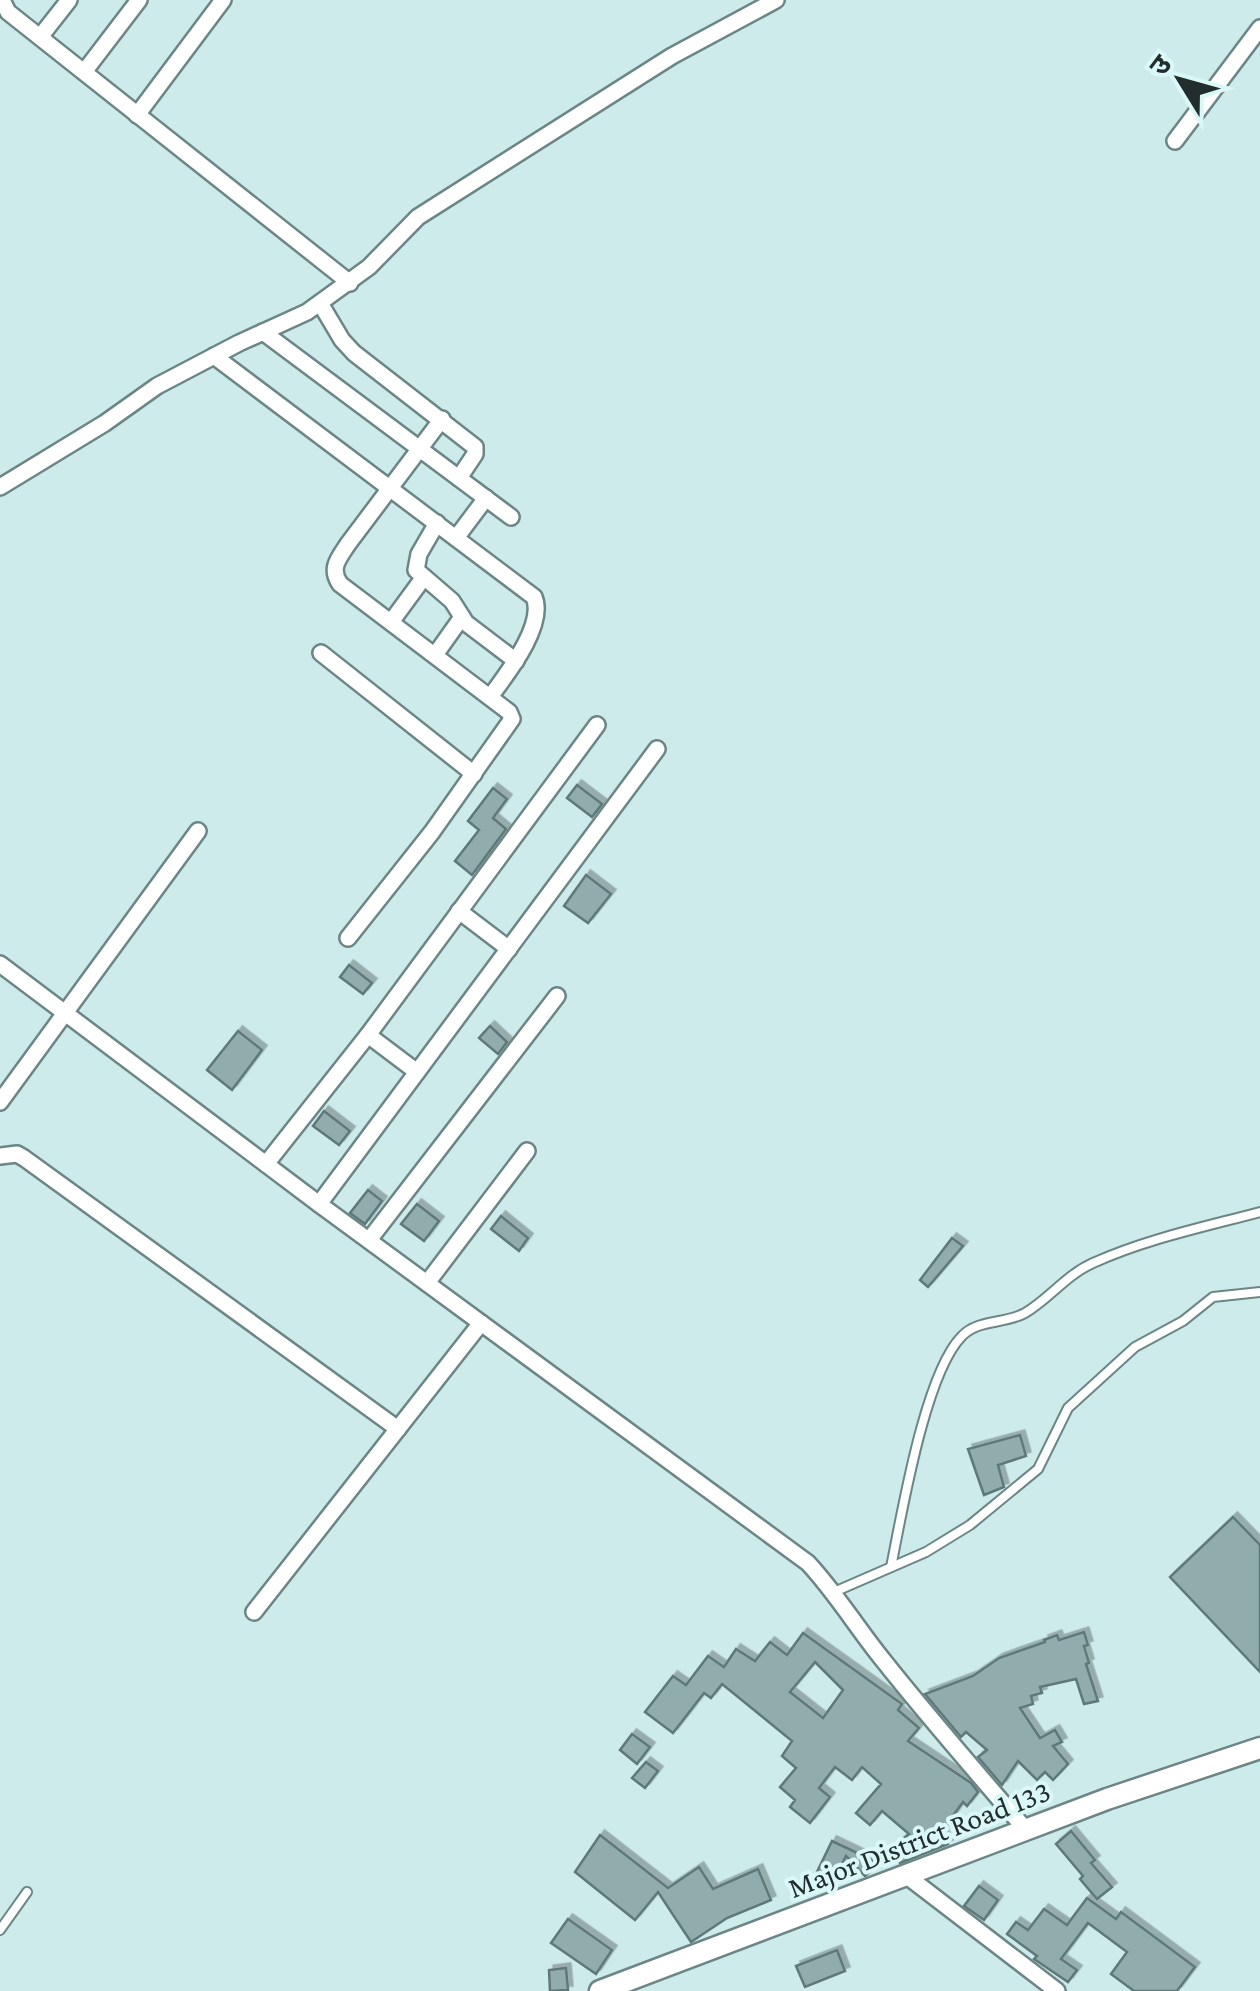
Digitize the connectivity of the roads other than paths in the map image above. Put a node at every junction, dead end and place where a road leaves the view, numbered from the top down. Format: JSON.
{"nodes":[{"id":1,"x":2,"y":0,"type":"edge"},
{"id":2,"x":69,"y":0,"type":"edge"},
{"id":3,"x":138,"y":0,"type":"edge"},
{"id":4,"x":223,"y":0,"type":"edge"},
{"id":5,"x":776,"y":0,"type":"edge"},
{"id":6,"x":1260,"y":28,"type":"edge"},
{"id":7,"x":40,"y":37,"type":"junction"},
{"id":8,"x":84,"y":72,"type":"junction"},
{"id":9,"x":136,"y":115,"type":"junction"},
{"id":10,"x":1175,"y":142,"type":"dead end"},
{"id":11,"x":350,"y":282,"type":"junction"},
{"id":12,"x":320,"y":303,"type":"junction"},
{"id":13,"x":264,"y":332,"type":"junction"},
{"id":14,"x":214,"y":356,"type":"junction"},
{"id":15,"x":442,"y":419,"type":"junction"},
{"id":16,"x":419,"y":448,"type":"junction"},
{"id":17,"x":459,"y":478,"type":"junction"},
{"id":18,"x":0,"y":488,"type":"edge"},
{"id":19,"x":390,"y":488,"type":"junction"},
{"id":20,"x":486,"y":498,"type":"junction"},
{"id":21,"x":512,"y":517,"type":"dead end"},
{"id":22,"x":437,"y":524,"type":"junction"},
{"id":23,"x":456,"y":538,"type":"junction"},
{"id":24,"x":424,"y":577,"type":"junction"},
{"id":25,"x":462,"y":617,"type":"junction"},
{"id":26,"x":390,"y":622,"type":"junction"},
{"id":27,"x":321,"y":654,"type":"dead end"},
{"id":28,"x":435,"y":655,"type":"junction"},
{"id":29,"x":516,"y":662,"type":"junction"},
{"id":30,"x":490,"y":697,"type":"junction"},
{"id":31,"x":596,"y":725,"type":"dead end"},
{"id":32,"x":657,"y":749,"type":"dead end"},
{"id":33,"x":474,"y":774,"type":"junction"},
{"id":34,"x":198,"y":831,"type":"dead end"},
{"id":35,"x":459,"y":911,"type":"junction"},
{"id":36,"x":348,"y":938,"type":"dead end"},
{"id":37,"x":509,"y":948,"type":"junction"},
{"id":38,"x":0,"y":964,"type":"edge"},
{"id":39,"x":557,"y":996,"type":"dead end"},
{"id":40,"x":64,"y":1011,"type":"junction"},
{"id":41,"x":368,"y":1035,"type":"junction"},
{"id":42,"x":417,"y":1072,"type":"junction"},
{"id":43,"x":0,"y":1102,"type":"edge"},
{"id":44,"x":527,"y":1151,"type":"dead end"},
{"id":45,"x":0,"y":1156,"type":"edge"},
{"id":46,"x":266,"y":1164,"type":"junction"},
{"id":47,"x":319,"y":1204,"type":"junction"},
{"id":48,"x":1260,"y":1212,"type":"edge"},
{"id":49,"x":369,"y":1240,"type":"junction"},
{"id":50,"x":427,"y":1283,"type":"junction"},
{"id":51,"x":1260,"y":1292,"type":"edge"},
{"id":52,"x":481,"y":1323,"type":"junction"},
{"id":53,"x":398,"y":1429,"type":"junction"},
{"id":54,"x":891,"y":1568,"type":"junction"},
{"id":55,"x":834,"y":1592,"type":"junction"},
{"id":56,"x":254,"y":1612,"type":"dead end"},
{"id":57,"x":1260,"y":1748,"type":"edge"},
{"id":58,"x":1026,"y":1830,"type":"junction"},
{"id":59,"x":907,"y":1876,"type":"junction"},
{"id":60,"x":28,"y":1892,"type":"dead end"},
{"id":61,"x":0,"y":1930,"type":"edge"},
{"id":62,"x":600,"y":1991,"type":"edge"},
{"id":63,"x":1057,"y":1991,"type":"edge"}],
"edges":[{"from":1,"to":7,"type":"street"},
{"from":2,"to":7,"type":"street"},
{"from":3,"to":8,"type":"street"},
{"from":4,"to":9,"type":"street"},
{"from":5,"to":11,"type":"street"},
{"from":6,"to":10,"type":"street"},
{"from":7,"to":8,"type":"street"},
{"from":8,"to":9,"type":"street"},
{"from":9,"to":11,"type":"street"},
{"from":11,"to":12,"type":"street"},
{"from":12,"to":13,"type":"street"},
{"from":12,"to":15,"type":"street"},
{"from":13,"to":14,"type":"street"},
{"from":13,"to":16,"type":"street"},
{"from":14,"to":18,"type":"street"},
{"from":14,"to":19,"type":"street"},
{"from":15,"to":16,"type":"street"},
{"from":15,"to":17,"type":"street"},
{"from":16,"to":17,"type":"street"},
{"from":16,"to":19,"type":"street"},
{"from":17,"to":20,"type":"street"},
{"from":19,"to":22,"type":"street"},
{"from":19,"to":26,"type":"street"},
{"from":20,"to":21,"type":"street"},
{"from":20,"to":23,"type":"street"},
{"from":22,"to":23,"type":"street"},
{"from":22,"to":24,"type":"street"},
{"from":23,"to":29,"type":"street"},
{"from":24,"to":25,"type":"street"},
{"from":24,"to":26,"type":"street"},
{"from":25,"to":28,"type":"street"},
{"from":25,"to":29,"type":"street"},
{"from":26,"to":28,"type":"street"},
{"from":27,"to":33,"type":"street"},
{"from":28,"to":30,"type":"street"},
{"from":29,"to":30,"type":"street"},
{"from":30,"to":33,"type":"street"},
{"from":31,"to":35,"type":"street"},
{"from":32,"to":37,"type":"street"},
{"from":33,"to":36,"type":"street"},
{"from":34,"to":40,"type":"street"},
{"from":35,"to":37,"type":"street"},
{"from":35,"to":41,"type":"street"},
{"from":37,"to":42,"type":"street"},
{"from":38,"to":40,"type":"street"},
{"from":39,"to":49,"type":"street"},
{"from":40,"to":43,"type":"street"},
{"from":40,"to":46,"type":"street"},
{"from":41,"to":42,"type":"street"},
{"from":41,"to":46,"type":"street"},
{"from":42,"to":47,"type":"street"},
{"from":44,"to":50,"type":"street"},
{"from":45,"to":53,"type":"street"},
{"from":46,"to":47,"type":"street"},
{"from":47,"to":49,"type":"street"},
{"from":48,"to":54,"type":"lane"},
{"from":49,"to":50,"type":"street"},
{"from":50,"to":52,"type":"street"},
{"from":51,"to":54,"type":"lane"},
{"from":52,"to":53,"type":"street"},
{"from":52,"to":55,"type":"street"},
{"from":53,"to":56,"type":"street"},
{"from":54,"to":55,"type":"lane"},
{"from":55,"to":58,"type":"street"},
{"from":57,"to":58,"type":"main road","name":"Major District Road 133"},
{"from":58,"to":59,"type":"main road","name":"Major District Road 133"},
{"from":59,"to":62,"type":"main road","name":"Major District Road 133"},
{"from":59,"to":63,"type":"street"},
{"from":60,"to":61,"type":"lane"}]}
